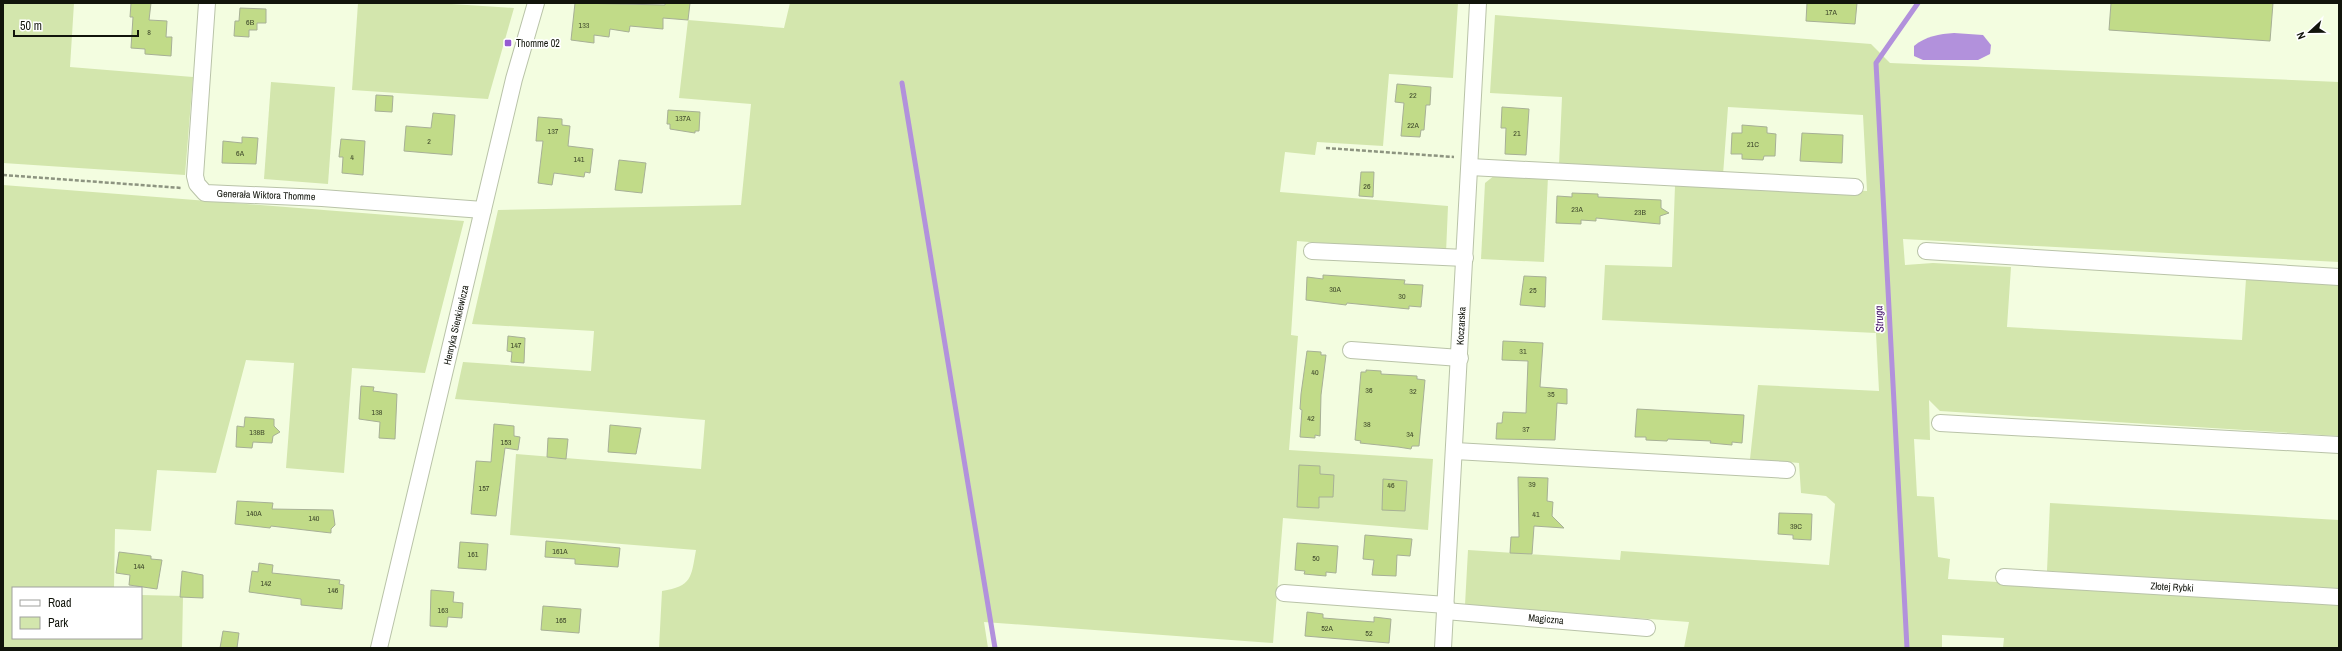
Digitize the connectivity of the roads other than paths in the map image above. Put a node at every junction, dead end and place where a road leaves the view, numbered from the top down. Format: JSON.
{"nodes":[{"id":1,"x":207,"y":3,"type":"edge"},
{"id":2,"x":536,"y":3,"type":"edge"},
{"id":3,"x":1478,"y":3,"type":"edge"},
{"id":4,"x":1470,"y":162,"type":"junction"},
{"id":5,"x":1855,"y":187,"type":"dead end"},
{"id":6,"x":483,"y":210,"type":"junction"},
{"id":7,"x":1312,"y":251,"type":"dead end"},
{"id":8,"x":1926,"y":251,"type":"dead end"},
{"id":9,"x":1465,"y":258,"type":"junction"},
{"id":10,"x":2339,"y":277,"type":"edge"},
{"id":11,"x":1351,"y":350,"type":"dead end"},
{"id":12,"x":1460,"y":358,"type":"junction"},
{"id":13,"x":1940,"y":423,"type":"dead end"},
{"id":14,"x":2339,"y":445,"type":"edge"},
{"id":15,"x":1455,"y":451,"type":"junction"},
{"id":16,"x":1787,"y":470,"type":"dead end"},
{"id":17,"x":2004,"y":577,"type":"dead end"},
{"id":18,"x":1284,"y":593,"type":"dead end"},
{"id":19,"x":2339,"y":597,"type":"edge"},
{"id":20,"x":1446,"y":608,"type":"junction"},
{"id":21,"x":1647,"y":628,"type":"dead end"},
{"id":22,"x":379,"y":648,"type":"edge"},
{"id":23,"x":1443,"y":648,"type":"edge"}],
"edges":[{"from":1,"to":6,"type":"street","name":"Generała Wiktora Thomme"},
{"from":2,"to":6,"type":"street","name":"Henryka Sienkiewicza"},
{"from":3,"to":4,"type":"street","name":"Koczarska"},
{"from":4,"to":5,"type":"street"},
{"from":4,"to":9,"type":"street","name":"Koczarska"},
{"from":6,"to":22,"type":"street","name":"Henryka Sienkiewicza"},
{"from":7,"to":9,"type":"street"},
{"from":8,"to":10,"type":"street"},
{"from":9,"to":12,"type":"street","name":"Koczarska"},
{"from":11,"to":12,"type":"street"},
{"from":12,"to":15,"type":"street","name":"Koczarska"},
{"from":13,"to":14,"type":"street"},
{"from":15,"to":16,"type":"street"},
{"from":15,"to":20,"type":"street","name":"Koczarska"},
{"from":17,"to":19,"type":"street","name":"Złotej Rybki"},
{"from":18,"to":20,"type":"street","name":"Magiczna"},
{"from":20,"to":21,"type":"street","name":"Magiczna"},
{"from":20,"to":23,"type":"street","name":"Koczarska"}]}
